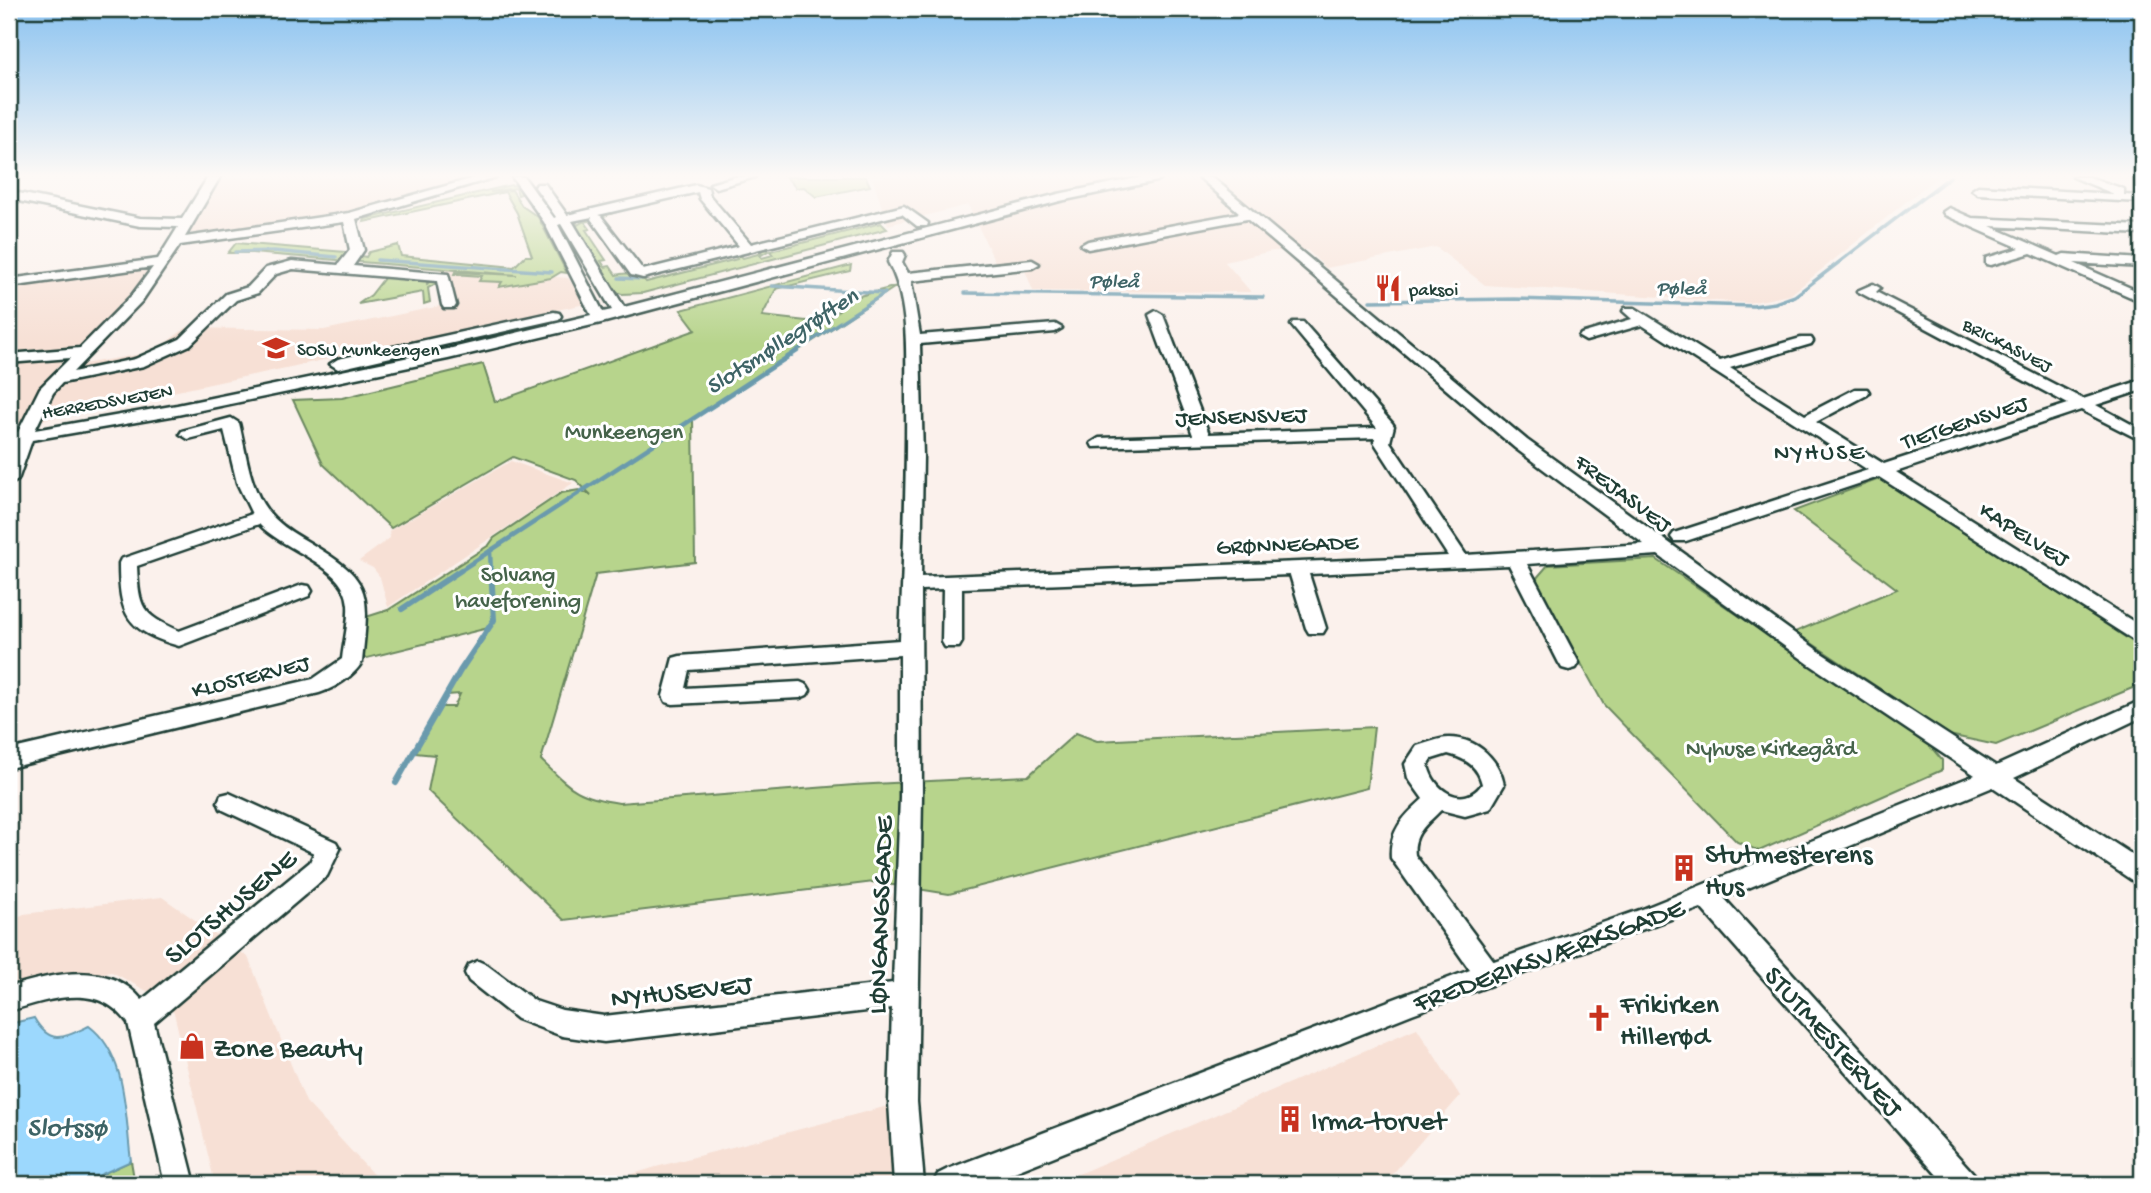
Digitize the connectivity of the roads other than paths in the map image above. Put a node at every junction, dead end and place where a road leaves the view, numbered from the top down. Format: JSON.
{"nodes":[{"id":1,"x":180,"y":233,"type":"edge"},
{"id":2,"x":240,"y":233,"type":"edge"},
{"id":3,"x":352,"y":233,"type":"edge"},
{"id":4,"x":555,"y":233,"type":"edge"},
{"id":5,"x":572,"y":233,"type":"edge"},
{"id":6,"x":607,"y":233,"type":"edge"},
{"id":7,"x":735,"y":233,"type":"edge"},
{"id":8,"x":816,"y":233,"type":"edge"},
{"id":9,"x":887,"y":233,"type":"edge"},
{"id":10,"x":919,"y":233,"type":"edge"},
{"id":11,"x":1155,"y":233,"type":"edge"},
{"id":12,"x":1271,"y":233,"type":"edge"},
{"id":13,"x":1994,"y":233,"type":"edge"},
{"id":14,"x":174,"y":242,"type":"junction"},
{"id":15,"x":1088,"y":245,"type":"dead end"},
{"id":16,"x":2032,"y":249,"type":"junction"},
{"id":17,"x":749,"y":250,"type":"junction"},
{"id":18,"x":898,"y":255,"type":"dead end"},
{"id":19,"x":2052,"y":259,"type":"junction"},
{"id":20,"x":1992,"y":261,"type":"dead end"},
{"id":21,"x":163,"y":262,"type":"junction"},
{"id":22,"x":2142,"y":263,"type":"edge"},
{"id":23,"x":1032,"y":264,"type":"dead end"},
{"id":24,"x":341,"y":269,"type":"junction"},
{"id":25,"x":904,"y":278,"type":"junction"},
{"id":26,"x":9,"y":283,"type":"edge"},
{"id":27,"x":1873,"y":288,"type":"dead end"},
{"id":28,"x":2142,"y":298,"type":"edge"},
{"id":29,"x":449,"y":305,"type":"dead end"},
{"id":30,"x":618,"y":308,"type":"junction"},
{"id":31,"x":1630,"y":311,"type":"dead end"},
{"id":32,"x":596,"y":313,"type":"junction"},
{"id":33,"x":1156,"y":315,"type":"dead end"},
{"id":34,"x":1644,"y":320,"type":"junction"},
{"id":35,"x":1298,"y":325,"type":"dead end"},
{"id":36,"x":1055,"y":328,"type":"dead end"},
{"id":37,"x":1586,"y":337,"type":"dead end"},
{"id":38,"x":913,"y":340,"type":"junction"},
{"id":39,"x":1806,"y":341,"type":"dead end"},
{"id":40,"x":83,"y":352,"type":"junction"},
{"id":41,"x":9,"y":358,"type":"edge"},
{"id":42,"x":1717,"y":367,"type":"junction"},
{"id":43,"x":56,"y":380,"type":"junction"},
{"id":44,"x":2142,"y":385,"type":"edge"},
{"id":45,"x":1861,"y":392,"type":"dead end"},
{"id":46,"x":2083,"y":405,"type":"junction"},
{"id":47,"x":1804,"y":422,"type":"junction"},
{"id":48,"x":1384,"y":433,"type":"junction"},
{"id":49,"x":188,"y":434,"type":"dead end"},
{"id":50,"x":26,"y":435,"type":"junction"},
{"id":51,"x":2142,"y":436,"type":"edge"},
{"id":52,"x":9,"y":438,"type":"edge"},
{"id":53,"x":1203,"y":439,"type":"junction"},
{"id":54,"x":1099,"y":443,"type":"dead end"},
{"id":55,"x":1882,"y":472,"type":"junction"},
{"id":56,"x":9,"y":480,"type":"edge"},
{"id":57,"x":262,"y":517,"type":"junction"},
{"id":58,"x":1680,"y":537,"type":"dead end"},
{"id":59,"x":1662,"y":549,"type":"junction"},
{"id":60,"x":1515,"y":559,"type":"junction"},
{"id":61,"x":1460,"y":560,"type":"junction"},
{"id":62,"x":1297,"y":568,"type":"junction"},
{"id":63,"x":953,"y":582,"type":"junction"},
{"id":64,"x":914,"y":584,"type":"junction"},
{"id":65,"x":302,"y":591,"type":"dead end"},
{"id":66,"x":1316,"y":628,"type":"dead end"},
{"id":67,"x":2142,"y":636,"type":"edge"},
{"id":68,"x":952,"y":642,"type":"dead end"},
{"id":69,"x":910,"y":647,"type":"junction"},
{"id":70,"x":1570,"y":663,"type":"dead end"},
{"id":71,"x":800,"y":690,"type":"dead end"},
{"id":72,"x":2142,"y":708,"type":"edge"},
{"id":73,"x":9,"y":759,"type":"edge"},
{"id":74,"x":1994,"y":776,"type":"junction"},
{"id":75,"x":1437,"y":799,"type":"dead end"},
{"id":76,"x":229,"y":802,"type":"dead end"},
{"id":77,"x":2142,"y":874,"type":"edge"},
{"id":78,"x":1705,"y":895,"type":"junction"},
{"id":79,"x":478,"y":973,"type":"dead end"},
{"id":80,"x":1488,"y":974,"type":"junction"},
{"id":81,"x":905,"y":994,"type":"junction"},
{"id":82,"x":9,"y":999,"type":"edge"},
{"id":83,"x":140,"y":1018,"type":"junction"},
{"id":84,"x":180,"y":1184,"type":"edge"},
{"id":85,"x":909,"y":1184,"type":"edge"},
{"id":86,"x":948,"y":1184,"type":"edge"},
{"id":87,"x":1964,"y":1184,"type":"edge"}],
"edges":[{"from":1,"to":14,"type":"street"},
{"from":2,"to":14,"type":"street"},
{"from":3,"to":24,"type":"street"},
{"from":4,"to":32,"type":"street"},
{"from":5,"to":30,"type":"street"},
{"from":6,"to":17,"type":"street"},
{"from":7,"to":17,"type":"street"},
{"from":8,"to":17,"type":"street"},
{"from":9,"to":30,"type":"street","name":"HERREDSVEJEN"},
{"from":10,"to":30,"type":"street","name":"HERREDSVEJEN"},
{"from":11,"to":15,"type":"street"},
{"from":12,"to":59,"type":"street","name":"FREJASVEJ"},
{"from":13,"to":16,"type":"street"},
{"from":14,"to":21,"type":"street"},
{"from":16,"to":19,"type":"street"},
{"from":16,"to":20,"type":"street"},
{"from":18,"to":25,"type":"street","name":"LØNGANGSGADE"},
{"from":19,"to":22,"type":"street"},
{"from":19,"to":28,"type":"street"},
{"from":21,"to":26,"type":"street"},
{"from":21,"to":40,"type":"street"},
{"from":23,"to":25,"type":"street"},
{"from":24,"to":29,"type":"street"},
{"from":24,"to":43,"type":"street"},
{"from":25,"to":38,"type":"street","name":"LØNGANGSGADE"},
{"from":27,"to":46,"type":"street","name":"BRICKASVEJ"},
{"from":30,"to":32,"type":"street","name":"HERREDSVEJEN"},
{"from":31,"to":34,"type":"street","name":"KAPELVEJ"},
{"from":32,"to":50,"type":"street","name":"HERREDSVEJEN"},
{"from":33,"to":53,"type":"street"},
{"from":34,"to":37,"type":"street"},
{"from":34,"to":42,"type":"street","name":"KAPELVEJ"},
{"from":35,"to":48,"type":"street"},
{"from":36,"to":38,"type":"street"},
{"from":38,"to":64,"type":"street","name":"LØNGANGSGADE"},
{"from":39,"to":42,"type":"street"},
{"from":40,"to":41,"type":"street"},
{"from":40,"to":43,"type":"street"},
{"from":42,"to":47,"type":"street","name":"KAPELVEJ"},
{"from":43,"to":50,"type":"street"},
{"from":44,"to":46,"type":"street","name":"TIETGENSVEJ"},
{"from":45,"to":47,"type":"street"},
{"from":46,"to":51,"type":"street","name":"BRICKASVEJ"},
{"from":46,"to":55,"type":"street","name":"TIETGENSVEJ"},
{"from":47,"to":55,"type":"street","name":"KAPELVEJ"},
{"from":48,"to":53,"type":"street","name":"JENSENSVEJ"},
{"from":48,"to":61,"type":"street"},
{"from":49,"to":57,"type":"street","name":"KLOSTERVEJ"},
{"from":50,"to":52,"type":"street","name":"HERREDSVEJEN"},
{"from":50,"to":56,"type":"street"},
{"from":53,"to":54,"type":"street","name":"JENSENSVEJ"},
{"from":55,"to":58,"type":"street","name":"TIETGENSVEJ"},
{"from":55,"to":67,"type":"street","name":"KAPELVEJ"},
{"from":57,"to":65,"type":"street"},
{"from":57,"to":73,"type":"street","name":"KLOSTERVEJ"},
{"from":59,"to":60,"type":"street","name":"GRØNNEGADE"},
{"from":59,"to":74,"type":"street","name":"FREJASVEJ"},
{"from":60,"to":61,"type":"street","name":"GRØNNEGADE"},
{"from":60,"to":70,"type":"street"},
{"from":61,"to":62,"type":"street","name":"GRØNNEGADE"},
{"from":62,"to":63,"type":"street","name":"GRØNNEGADE"},
{"from":62,"to":66,"type":"street"},
{"from":63,"to":64,"type":"street","name":"GRØNNEGADE"},
{"from":63,"to":68,"type":"street"},
{"from":64,"to":69,"type":"street","name":"LØNGANGSGADE"},
{"from":69,"to":71,"type":"street"},
{"from":69,"to":81,"type":"street","name":"LØNGANGSGADE"},
{"from":72,"to":74,"type":"street","name":"FREDERIKSVÆRKSGADE"},
{"from":74,"to":77,"type":"street","name":"FREJASVEJ"},
{"from":74,"to":78,"type":"street","name":"FREDERIKSVÆRKSGADE"},
{"from":75,"to":80,"type":"street"},
{"from":76,"to":83,"type":"street","name":"SLOTSHUSENE"},
{"from":78,"to":80,"type":"street","name":"FREDERIKSVÆRKSGADE"},
{"from":78,"to":87,"type":"street","name":"STUTMESTERVEJ"},
{"from":79,"to":81,"type":"street","name":"NYHUSEVEJ"},
{"from":80,"to":86,"type":"street","name":"FREDERIKSVÆRKSGADE"},
{"from":81,"to":85,"type":"street","name":"LØNGANGSGADE"},
{"from":82,"to":83,"type":"street"},
{"from":83,"to":84,"type":"street"}]}
